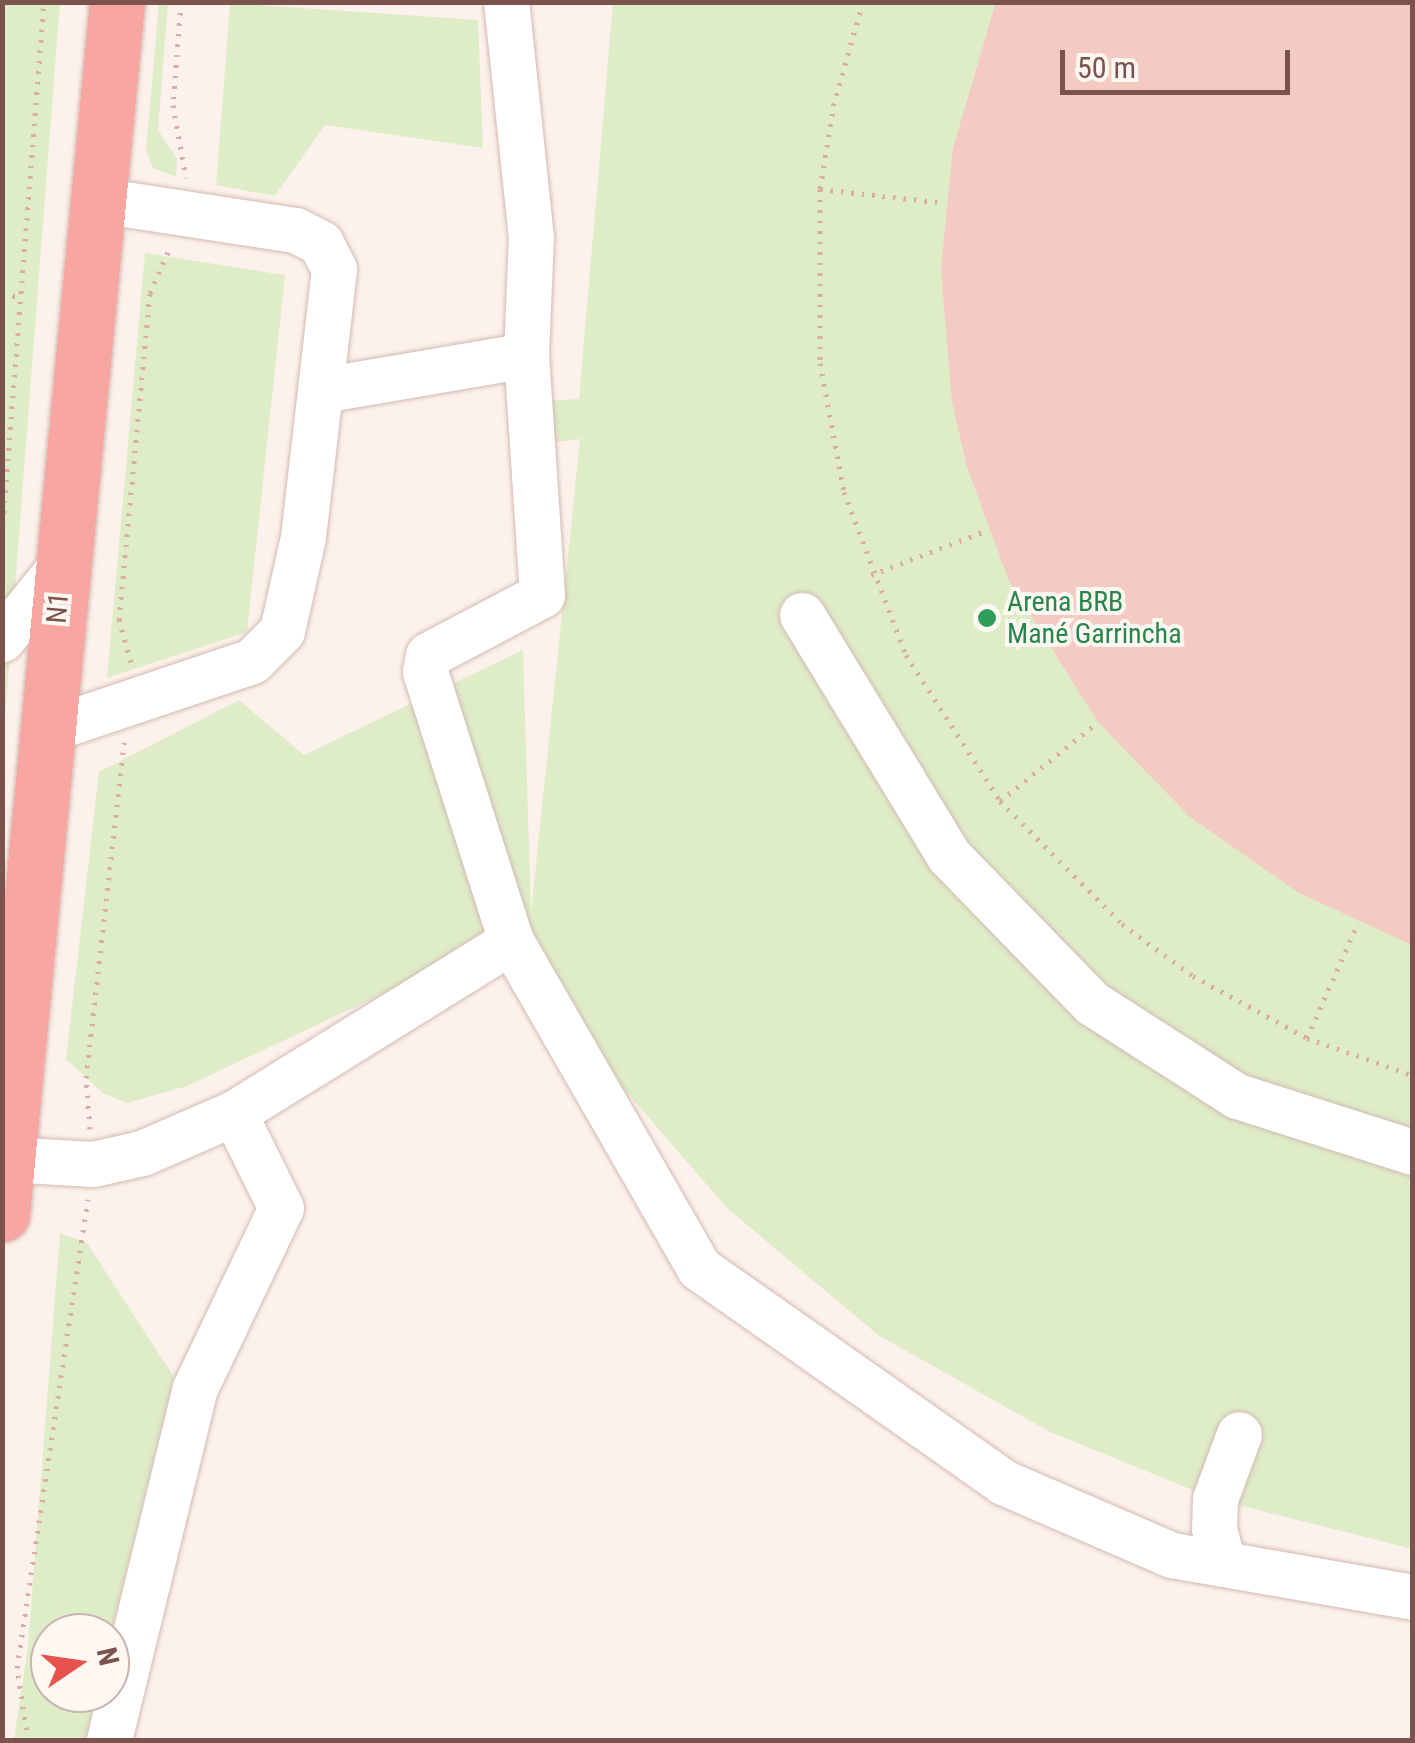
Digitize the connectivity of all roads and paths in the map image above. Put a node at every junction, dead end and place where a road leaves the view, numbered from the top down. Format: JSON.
{"nodes":[{"id":1,"x":44,"y":2,"type":"edge"},
{"id":2,"x":117,"y":2,"type":"edge"},
{"id":3,"x":181,"y":2,"type":"edge"},
{"id":4,"x":506,"y":2,"type":"edge"},
{"id":5,"x":863,"y":2,"type":"edge"},
{"id":6,"x":186,"y":180,"type":"dead end"},
{"id":7,"x":820,"y":190,"type":"junction"},
{"id":8,"x":98,"y":200,"type":"junction"},
{"id":9,"x":944,"y":203,"type":"dead end"},
{"id":10,"x":2,"y":295,"type":"edge"},
{"id":11,"x":23,"y":297,"type":"junction"},
{"id":12,"x":526,"y":354,"type":"junction"},
{"id":13,"x":322,"y":390,"type":"junction"},
{"id":14,"x":6,"y":489,"type":"edge"},
{"id":15,"x":988,"y":530,"type":"dead end"},
{"id":16,"x":2,"y":534,"type":"edge"},
{"id":17,"x":62,"y":564,"type":"junction"},
{"id":18,"x":870,"y":575,"type":"junction"},
{"id":19,"x":802,"y":615,"type":"dead end"},
{"id":20,"x":2,"y":639,"type":"edge"},
{"id":21,"x":1098,"y":722,"type":"dead end"},
{"id":22,"x":47,"y":730,"type":"junction"},
{"id":23,"x":1000,"y":801,"type":"junction"},
{"id":24,"x":1358,"y":923,"type":"dead end"},
{"id":25,"x":511,"y":940,"type":"junction"},
{"id":26,"x":14,"y":952,"type":"edge"},
{"id":27,"x":1307,"y":1038,"type":"junction"},
{"id":28,"x":1412,"y":1076,"type":"edge"},
{"id":29,"x":234,"y":1113,"type":"junction"},
{"id":30,"x":1412,"y":1152,"type":"edge"},
{"id":31,"x":8,"y":1159,"type":"junction"},
{"id":32,"x":93,"y":1164,"type":"junction"},
{"id":33,"x":2,"y":1214,"type":"edge"},
{"id":34,"x":1239,"y":1434,"type":"dead end"},
{"id":35,"x":1224,"y":1564,"type":"junction"},
{"id":36,"x":1412,"y":1597,"type":"edge"},
{"id":37,"x":28,"y":1740,"type":"edge"},
{"id":38,"x":109,"y":1740,"type":"edge"}],
"edges":[{"from":1,"to":11,"type":"path"},
{"from":2,"to":8,"type":"highway","name":"N1"},
{"from":3,"to":6,"type":"path"},
{"from":4,"to":12,"type":"lane"},
{"from":5,"to":7,"type":"path"},
{"from":7,"to":9,"type":"path"},
{"from":7,"to":18,"type":"path"},
{"from":8,"to":13,"type":"lane"},
{"from":8,"to":17,"type":"highway","name":"N1"},
{"from":10,"to":11,"type":"path"},
{"from":11,"to":14,"type":"path"},
{"from":12,"to":13,"type":"lane"},
{"from":12,"to":25,"type":"lane"},
{"from":13,"to":22,"type":"lane"},
{"from":14,"to":16,"type":"path"},
{"from":15,"to":18,"type":"path"},
{"from":17,"to":20,"type":"lane"},
{"from":17,"to":22,"type":"highway","name":"N1"},
{"from":18,"to":23,"type":"path"},
{"from":19,"to":30,"type":"lane"},
{"from":21,"to":23,"type":"path"},
{"from":22,"to":26,"type":"highway","name":"N1"},
{"from":23,"to":27,"type":"path"},
{"from":24,"to":27,"type":"path"},
{"from":25,"to":29,"type":"lane"},
{"from":25,"to":35,"type":"lane"},
{"from":26,"to":31,"type":"highway","name":"N1"},
{"from":27,"to":28,"type":"path"},
{"from":29,"to":32,"type":"lane"},
{"from":29,"to":38,"type":"lane"},
{"from":31,"to":32,"type":"lane"},
{"from":31,"to":33,"type":"highway","name":"N1"},
{"from":32,"to":37,"type":"path"},
{"from":34,"to":35,"type":"lane"},
{"from":35,"to":36,"type":"lane"}]}
